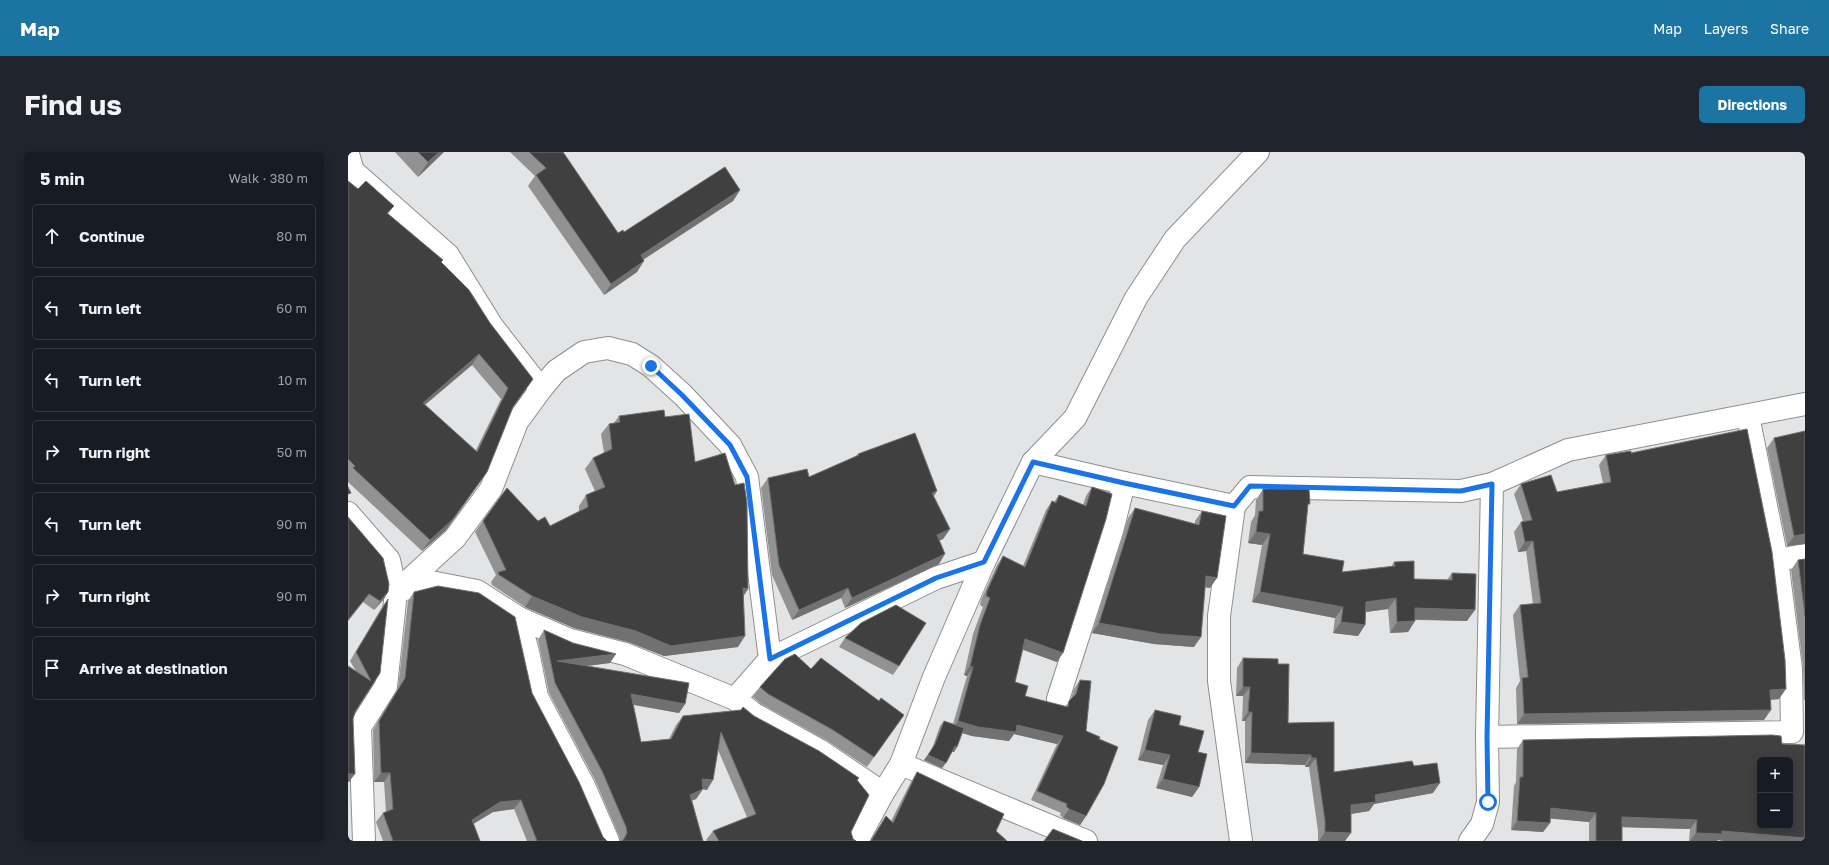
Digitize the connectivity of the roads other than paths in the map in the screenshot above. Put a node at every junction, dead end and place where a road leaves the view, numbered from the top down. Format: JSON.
{"nodes":[{"id":1,"x":1258,"y":152,"type":"edge"},
{"id":2,"x":348,"y":154,"type":"edge"},
{"id":3,"x":541,"y":389,"type":"junction"},
{"id":4,"x":1805,"y":404,"type":"edge"},
{"id":5,"x":1748,"y":416,"type":"junction"},
{"id":6,"x":1033,"y":462,"type":"junction"},
{"id":7,"x":1124,"y":483,"type":"junction"},
{"id":8,"x":1492,"y":484,"type":"junction"},
{"id":9,"x":1234,"y":506,"type":"junction"},
{"id":10,"x":348,"y":512,"type":"edge"},
{"id":11,"x":1805,"y":555,"type":"edge"},
{"id":12,"x":1777,"y":560,"type":"junction"},
{"id":13,"x":984,"y":562,"type":"junction"},
{"id":14,"x":396,"y":592,"type":"junction"},
{"id":15,"x":519,"y":618,"type":"junction"},
{"id":16,"x":770,"y":659,"type":"junction"},
{"id":17,"x":735,"y":699,"type":"junction"},
{"id":18,"x":1058,"y":699,"type":"dead end"},
{"id":19,"x":354,"y":726,"type":"edge"},
{"id":20,"x":1799,"y":731,"type":"edge"},
{"id":21,"x":1487,"y":737,"type":"junction"},
{"id":22,"x":901,"y":764,"type":"junction"},
{"id":23,"x":882,"y":793,"type":"junction"},
{"id":24,"x":364,"y":841,"type":"edge"},
{"id":25,"x":608,"y":841,"type":"edge"},
{"id":26,"x":857,"y":841,"type":"edge"},
{"id":27,"x":1086,"y":841,"type":"edge"},
{"id":28,"x":1241,"y":841,"type":"edge"},
{"id":29,"x":1470,"y":841,"type":"edge"}],
"edges":[{"from":1,"to":6,"type":"street"},
{"from":2,"to":3,"type":"street"},
{"from":3,"to":14,"type":"street"},
{"from":3,"to":16,"type":"street"},
{"from":4,"to":5,"type":"street"},
{"from":5,"to":8,"type":"street"},
{"from":5,"to":12,"type":"street"},
{"from":6,"to":7,"type":"street"},
{"from":6,"to":13,"type":"street"},
{"from":7,"to":9,"type":"street"},
{"from":7,"to":18,"type":"street"},
{"from":8,"to":9,"type":"street"},
{"from":8,"to":21,"type":"street"},
{"from":9,"to":28,"type":"street"},
{"from":10,"to":14,"type":"street"},
{"from":11,"to":12,"type":"street"},
{"from":12,"to":20,"type":"street"},
{"from":13,"to":16,"type":"street"},
{"from":13,"to":22,"type":"street"},
{"from":14,"to":15,"type":"street"},
{"from":14,"to":19,"type":"street"},
{"from":15,"to":17,"type":"street"},
{"from":15,"to":25,"type":"street"},
{"from":16,"to":17,"type":"street"},
{"from":17,"to":23,"type":"street"},
{"from":19,"to":24,"type":"street"},
{"from":20,"to":21,"type":"street"},
{"from":21,"to":29,"type":"street"},
{"from":22,"to":23,"type":"street"},
{"from":22,"to":27,"type":"street"},
{"from":23,"to":26,"type":"street"}]}
